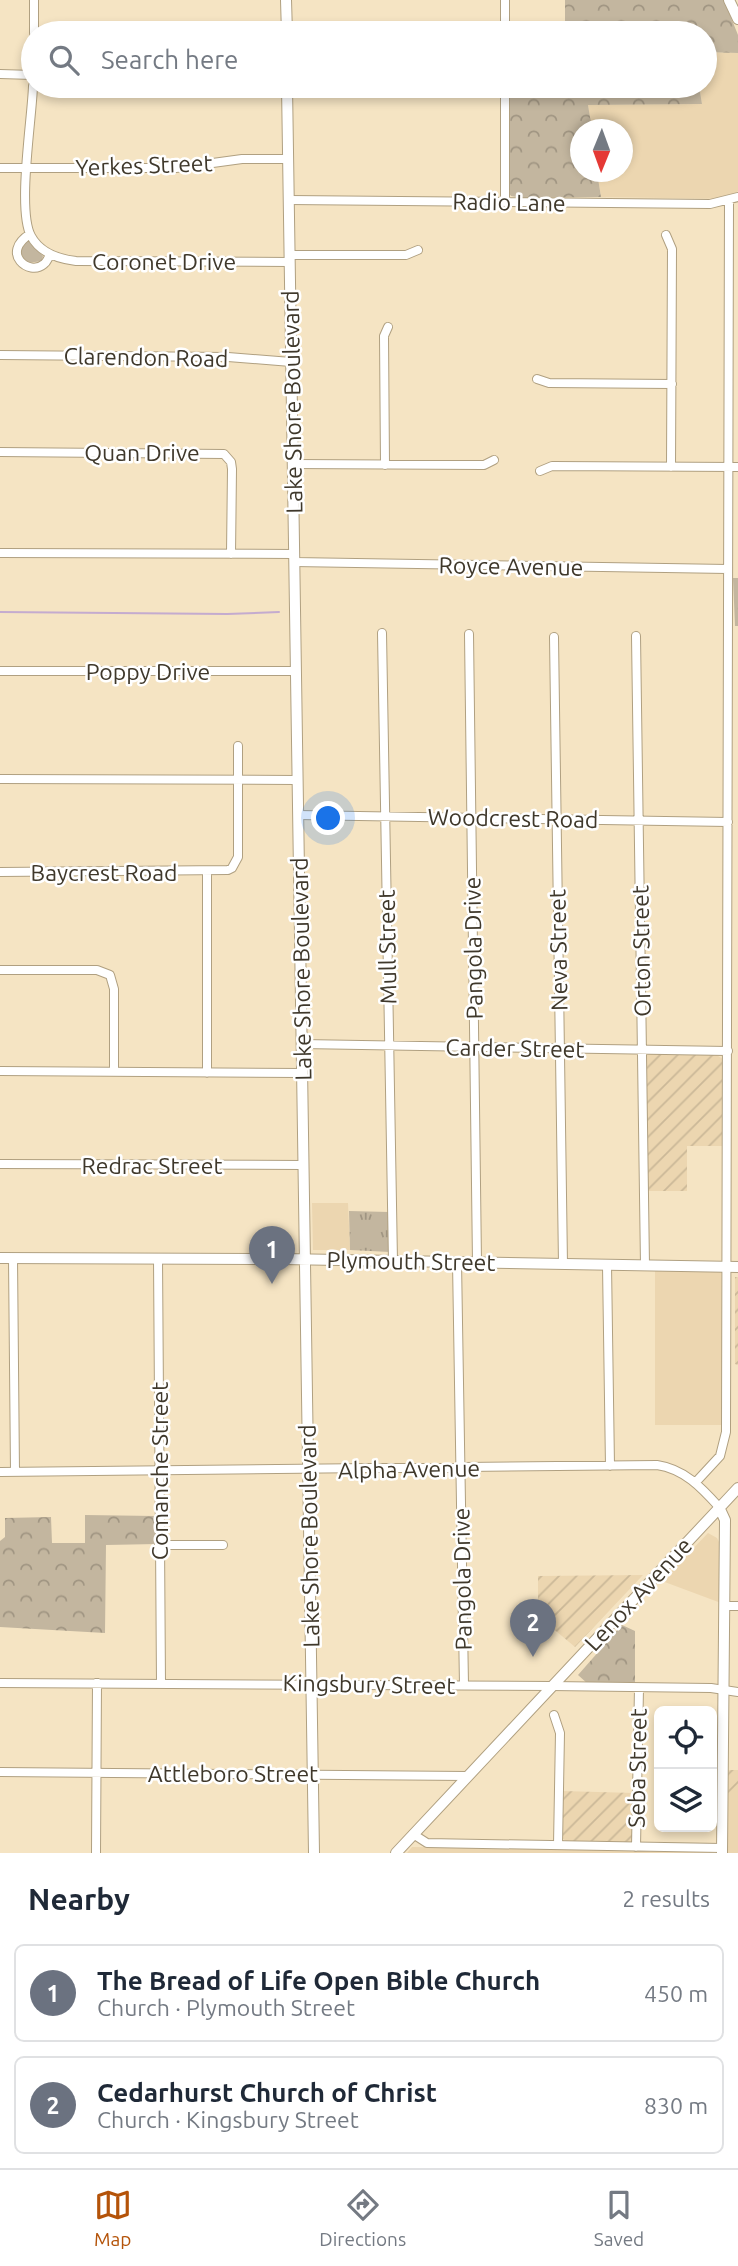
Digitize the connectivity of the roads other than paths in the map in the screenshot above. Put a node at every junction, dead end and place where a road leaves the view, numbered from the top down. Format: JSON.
{"nodes":[{"id":1,"x":34,"y":0,"type":"edge"},
{"id":2,"x":286,"y":0,"type":"edge"},
{"id":3,"x":505,"y":0,"type":"edge"},
{"id":4,"x":729,"y":0,"type":"edge"},
{"id":5,"x":738,"y":19,"type":"edge"},
{"id":6,"x":34,"y":21,"type":"edge"},
{"id":7,"x":287,"y":21,"type":"edge"},
{"id":8,"x":505,"y":21,"type":"edge"},
{"id":9,"x":0,"y":74,"type":"edge"},
{"id":10,"x":21,"y":75,"type":"edge"},
{"id":11,"x":32,"y":98,"type":"edge"},
{"id":12,"x":287,"y":98,"type":"edge"},
{"id":13,"x":505,"y":98,"type":"edge"},
{"id":14,"x":288,"y":159,"type":"junction"},
{"id":15,"x":0,"y":168,"type":"edge"},
{"id":16,"x":27,"y":169,"type":"junction"},
{"id":17,"x":734,"y":199,"type":"edge"},
{"id":18,"x":289,"y":201,"type":"junction"},
{"id":19,"x":505,"y":201,"type":"junction"},
{"id":20,"x":30,"y":234,"type":"junction"},
{"id":21,"x":666,"y":235,"type":"dead end"},
{"id":22,"x":418,"y":250,"type":"dead end"},
{"id":23,"x":50,"y":255,"type":"junction"},
{"id":24,"x":290,"y":258,"type":"junction"},
{"id":25,"x":734,"y":283,"type":"edge"},
{"id":26,"x":388,"y":327,"type":"dead end"},
{"id":27,"x":0,"y":355,"type":"edge"},
{"id":28,"x":291,"y":362,"type":"junction"},
{"id":29,"x":728,"y":371,"type":"junction"},
{"id":30,"x":738,"y":371,"type":"edge"},
{"id":31,"x":537,"y":379,"type":"dead end"},
{"id":32,"x":671,"y":384,"type":"junction"},
{"id":33,"x":0,"y":452,"type":"edge"},
{"id":34,"x":494,"y":460,"type":"dead end"},
{"id":35,"x":293,"y":464,"type":"junction"},
{"id":36,"x":385,"y":465,"type":"junction"},
{"id":37,"x":671,"y":467,"type":"junction"},
{"id":38,"x":727,"y":467,"type":"junction"},
{"id":39,"x":738,"y":467,"type":"edge"},
{"id":40,"x":540,"y":471,"type":"dead end"},
{"id":41,"x":0,"y":554,"type":"edge"},
{"id":42,"x":232,"y":554,"type":"junction"},
{"id":43,"x":294,"y":558,"type":"junction"},
{"id":44,"x":728,"y":569,"type":"junction"},
{"id":45,"x":382,"y":633,"type":"dead end"},
{"id":46,"x":468,"y":634,"type":"dead end"},
{"id":47,"x":728,"y":634,"type":"junction"},
{"id":48,"x":738,"y":634,"type":"edge"},
{"id":49,"x":636,"y":636,"type":"dead end"},
{"id":50,"x":554,"y":637,"type":"dead end"},
{"id":51,"x":0,"y":671,"type":"edge"},
{"id":52,"x":296,"y":671,"type":"junction"},
{"id":53,"x":238,"y":746,"type":"dead end"},
{"id":54,"x":733,"y":778,"type":"edge"},
{"id":55,"x":0,"y":779,"type":"edge"},
{"id":56,"x":238,"y":780,"type":"junction"},
{"id":57,"x":297,"y":780,"type":"junction"},
{"id":58,"x":298,"y":815,"type":"junction"},
{"id":59,"x":385,"y":816,"type":"junction"},
{"id":60,"x":470,"y":818,"type":"junction"},
{"id":61,"x":556,"y":819,"type":"junction"},
{"id":62,"x":639,"y":821,"type":"junction"},
{"id":63,"x":729,"y":822,"type":"junction"},
{"id":64,"x":0,"y":872,"type":"edge"},
{"id":65,"x":207,"y":872,"type":"junction"},
{"id":66,"x":0,"y":970,"type":"edge"},
{"id":67,"x":302,"y":1044,"type":"junction"},
{"id":68,"x":389,"y":1046,"type":"junction"},
{"id":69,"x":475,"y":1047,"type":"junction"},
{"id":70,"x":560,"y":1049,"type":"junction"},
{"id":71,"x":642,"y":1050,"type":"junction"},
{"id":72,"x":728,"y":1051,"type":"junction"},
{"id":73,"x":0,"y":1071,"type":"edge"},
{"id":74,"x":114,"y":1072,"type":"junction"},
{"id":75,"x":206,"y":1073,"type":"junction"},
{"id":76,"x":302,"y":1073,"type":"junction"},
{"id":77,"x":0,"y":1164,"type":"edge"},
{"id":78,"x":304,"y":1165,"type":"junction"},
{"id":79,"x":0,"y":1258,"type":"edge"},
{"id":80,"x":13,"y":1258,"type":"junction"},
{"id":81,"x":159,"y":1258,"type":"junction"},
{"id":82,"x":305,"y":1259,"type":"junction"},
{"id":83,"x":393,"y":1261,"type":"junction"},
{"id":84,"x":457,"y":1262,"type":"junction"},
{"id":85,"x":477,"y":1262,"type":"junction"},
{"id":86,"x":563,"y":1264,"type":"junction"},
{"id":87,"x":607,"y":1265,"type":"junction"},
{"id":88,"x":645,"y":1265,"type":"junction"},
{"id":89,"x":732,"y":1267,"type":"edge"},
{"id":90,"x":610,"y":1466,"type":"junction"},
{"id":91,"x":460,"y":1467,"type":"junction"},
{"id":92,"x":309,"y":1470,"type":"junction"},
{"id":93,"x":0,"y":1472,"type":"edge"},
{"id":94,"x":15,"y":1472,"type":"junction"},
{"id":95,"x":160,"y":1472,"type":"junction"},
{"id":96,"x":695,"y":1483,"type":"junction"},
{"id":97,"x":738,"y":1488,"type":"edge"},
{"id":98,"x":719,"y":1507,"type":"junction"},
{"id":99,"x":159,"y":1545,"type":"junction"},
{"id":100,"x":223,"y":1545,"type":"dead end"},
{"id":101,"x":725,"y":1606,"type":"junction"},
{"id":102,"x":738,"y":1606,"type":"edge"},
{"id":103,"x":0,"y":1683,"type":"edge"},
{"id":104,"x":97,"y":1683,"type":"junction"},
{"id":105,"x":161,"y":1683,"type":"junction"},
{"id":106,"x":312,"y":1683,"type":"junction"},
{"id":107,"x":464,"y":1685,"type":"junction"},
{"id":108,"x":551,"y":1686,"type":"junction"},
{"id":109,"x":639,"y":1688,"type":"junction"},
{"id":110,"x":723,"y":1692,"type":"junction"},
{"id":111,"x":738,"y":1692,"type":"edge"},
{"id":112,"x":554,"y":1715,"type":"dead end"},
{"id":113,"x":0,"y":1772,"type":"edge"},
{"id":114,"x":97,"y":1772,"type":"junction"},
{"id":115,"x":313,"y":1774,"type":"junction"},
{"id":116,"x":467,"y":1776,"type":"junction"},
{"id":117,"x":413,"y":1834,"type":"junction"},
{"id":118,"x":558,"y":1845,"type":"junction"},
{"id":119,"x":636,"y":1847,"type":"junction"},
{"id":120,"x":722,"y":1851,"type":"edge"},
{"id":121,"x":96,"y":1853,"type":"edge"},
{"id":122,"x":314,"y":1853,"type":"edge"},
{"id":123,"x":396,"y":1853,"type":"edge"}],
"edges":[{"from":1,"to":6,"type":"street"},
{"from":2,"to":7,"type":"street"},
{"from":3,"to":8,"type":"street"},
{"from":4,"to":5,"type":"street"},
{"from":9,"to":10,"type":"street"},
{"from":11,"to":16,"type":"street"},
{"from":12,"to":14,"type":"street","name":"Lake Shore Boulevard"},
{"from":13,"to":19,"type":"street"},
{"from":14,"to":16,"type":"street","name":"Yerkes Street"},
{"from":14,"to":18,"type":"street","name":"Lake Shore Boulevard"},
{"from":15,"to":16,"type":"street","name":"Yerkes Street"},
{"from":16,"to":20,"type":"street"},
{"from":17,"to":19,"type":"street","name":"Radio Lane"},
{"from":17,"to":25,"type":"street"},
{"from":18,"to":19,"type":"street","name":"Radio Lane"},
{"from":18,"to":24,"type":"street","name":"Lake Shore Boulevard"},
{"from":20,"to":23,"type":"street"},
{"from":20,"to":23,"type":"street"},
{"from":21,"to":32,"type":"street"},
{"from":22,"to":24,"type":"street","name":"Coronet Drive"},
{"from":23,"to":24,"type":"street","name":"Coronet Drive"},
{"from":24,"to":28,"type":"street","name":"Lake Shore Boulevard"},
{"from":25,"to":29,"type":"street"},
{"from":26,"to":36,"type":"street"},
{"from":27,"to":28,"type":"street","name":"Clarendon Road"},
{"from":28,"to":35,"type":"street","name":"Lake Shore Boulevard"},
{"from":29,"to":30,"type":"street"},
{"from":29,"to":38,"type":"street"},
{"from":31,"to":32,"type":"street"},
{"from":32,"to":37,"type":"street"},
{"from":33,"to":42,"type":"street","name":"Quan Drive"},
{"from":34,"to":36,"type":"street"},
{"from":35,"to":36,"type":"street"},
{"from":35,"to":43,"type":"street","name":"Lake Shore Boulevard"},
{"from":37,"to":38,"type":"street"},
{"from":37,"to":40,"type":"street"},
{"from":38,"to":39,"type":"street"},
{"from":38,"to":44,"type":"street"},
{"from":41,"to":42,"type":"street","name":"Royce Avenue"},
{"from":42,"to":43,"type":"street","name":"Royce Avenue"},
{"from":43,"to":44,"type":"street","name":"Royce Avenue"},
{"from":43,"to":52,"type":"street","name":"Lake Shore Boulevard"},
{"from":44,"to":47,"type":"street"},
{"from":45,"to":59,"type":"street","name":"Mull Street"},
{"from":46,"to":60,"type":"street","name":"Pangola Drive"},
{"from":47,"to":48,"type":"street"},
{"from":47,"to":54,"type":"street"},
{"from":49,"to":62,"type":"street","name":"Orton Street"},
{"from":50,"to":61,"type":"street","name":"Neva Street"},
{"from":51,"to":52,"type":"street","name":"Poppy Drive"},
{"from":52,"to":57,"type":"street","name":"Lake Shore Boulevard"},
{"from":53,"to":56,"type":"street"},
{"from":54,"to":63,"type":"street"},
{"from":55,"to":56,"type":"street"},
{"from":56,"to":57,"type":"street"},
{"from":56,"to":65,"type":"street"},
{"from":57,"to":58,"type":"street","name":"Lake Shore Boulevard"},
{"from":58,"to":59,"type":"street","name":"Woodcrest Road"},
{"from":58,"to":67,"type":"street","name":"Lake Shore Boulevard"},
{"from":59,"to":60,"type":"street","name":"Woodcrest Road"},
{"from":59,"to":68,"type":"street","name":"Mull Street"},
{"from":60,"to":61,"type":"street","name":"Woodcrest Road"},
{"from":60,"to":69,"type":"street","name":"Pangola Drive"},
{"from":61,"to":62,"type":"street","name":"Woodcrest Road"},
{"from":61,"to":70,"type":"street","name":"Neva Street"},
{"from":62,"to":63,"type":"street","name":"Woodcrest Road"},
{"from":62,"to":71,"type":"street","name":"Orton Street"},
{"from":63,"to":72,"type":"street"},
{"from":64,"to":65,"type":"street","name":"Baycrest Road"},
{"from":65,"to":75,"type":"street"},
{"from":66,"to":74,"type":"street"},
{"from":67,"to":68,"type":"street","name":"Carder Street"},
{"from":67,"to":76,"type":"street","name":"Lake Shore Boulevard"},
{"from":68,"to":69,"type":"street","name":"Carder Street"},
{"from":68,"to":83,"type":"street","name":"Mull Street"},
{"from":69,"to":70,"type":"street","name":"Carder Street"},
{"from":69,"to":85,"type":"street","name":"Pangola Drive"},
{"from":70,"to":71,"type":"street","name":"Carder Street"},
{"from":70,"to":86,"type":"street","name":"Neva Street"},
{"from":71,"to":72,"type":"street","name":"Carder Street"},
{"from":71,"to":88,"type":"street","name":"Orton Street"},
{"from":72,"to":89,"type":"street"},
{"from":73,"to":74,"type":"street"},
{"from":74,"to":75,"type":"street"},
{"from":75,"to":76,"type":"street"},
{"from":76,"to":78,"type":"street","name":"Lake Shore Boulevard"},
{"from":77,"to":78,"type":"street","name":"Redrac Street"},
{"from":78,"to":82,"type":"street","name":"Lake Shore Boulevard"},
{"from":79,"to":80,"type":"street","name":"Plymouth Street"},
{"from":80,"to":81,"type":"street","name":"Plymouth Street"},
{"from":80,"to":94,"type":"street"},
{"from":81,"to":82,"type":"street","name":"Plymouth Street"},
{"from":81,"to":95,"type":"street","name":"Comanche Street"},
{"from":82,"to":83,"type":"street","name":"Plymouth Street"},
{"from":82,"to":92,"type":"street","name":"Lake Shore Boulevard"},
{"from":83,"to":84,"type":"street","name":"Plymouth Street"},
{"from":84,"to":85,"type":"street","name":"Plymouth Street"},
{"from":84,"to":91,"type":"street","name":"Pangola Drive"},
{"from":85,"to":86,"type":"street","name":"Plymouth Street"},
{"from":86,"to":87,"type":"street","name":"Plymouth Street"},
{"from":87,"to":88,"type":"street","name":"Plymouth Street"},
{"from":87,"to":90,"type":"street"},
{"from":88,"to":89,"type":"street","name":"Plymouth Street"},
{"from":89,"to":96,"type":"street"},
{"from":90,"to":91,"type":"street","name":"Alpha Avenue"},
{"from":90,"to":96,"type":"street","name":"Alpha Avenue"},
{"from":91,"to":92,"type":"street","name":"Alpha Avenue"},
{"from":91,"to":107,"type":"street","name":"Pangola Drive"},
{"from":92,"to":95,"type":"street","name":"Alpha Avenue"},
{"from":92,"to":106,"type":"street","name":"Lake Shore Boulevard"},
{"from":93,"to":94,"type":"street","name":"Alpha Avenue"},
{"from":94,"to":95,"type":"street","name":"Alpha Avenue"},
{"from":95,"to":99,"type":"street","name":"Comanche Street"},
{"from":96,"to":98,"type":"street","name":"Alpha Avenue"},
{"from":97,"to":98,"type":"street","name":"Lenox Avenue"},
{"from":98,"to":101,"type":"street"},
{"from":98,"to":108,"type":"street","name":"Lenox Avenue"},
{"from":99,"to":100,"type":"street"},
{"from":99,"to":105,"type":"street","name":"Comanche Street"},
{"from":101,"to":102,"type":"street"},
{"from":101,"to":110,"type":"street"},
{"from":103,"to":104,"type":"street","name":"Kingsbury Street"},
{"from":104,"to":105,"type":"street","name":"Kingsbury Street"},
{"from":104,"to":114,"type":"street"},
{"from":105,"to":106,"type":"street","name":"Kingsbury Street"},
{"from":106,"to":107,"type":"street","name":"Kingsbury Street"},
{"from":106,"to":115,"type":"street","name":"Lake Shore Boulevard"},
{"from":107,"to":108,"type":"street","name":"Kingsbury Street"},
{"from":108,"to":109,"type":"street","name":"Kingsbury Street"},
{"from":108,"to":116,"type":"street","name":"Lenox Avenue"},
{"from":109,"to":110,"type":"street","name":"Kingsbury Street"},
{"from":109,"to":119,"type":"street","name":"Seba Street"},
{"from":110,"to":111,"type":"street","name":"Kingsbury Street"},
{"from":110,"to":120,"type":"street"},
{"from":112,"to":118,"type":"street"},
{"from":113,"to":114,"type":"street","name":"Attleboro Street"},
{"from":114,"to":115,"type":"street","name":"Attleboro Street"},
{"from":114,"to":121,"type":"street"},
{"from":115,"to":116,"type":"street","name":"Attleboro Street"},
{"from":115,"to":122,"type":"street","name":"Lake Shore Boulevard"},
{"from":116,"to":117,"type":"street","name":"Lenox Avenue"},
{"from":117,"to":118,"type":"street"},
{"from":117,"to":123,"type":"street","name":"Lenox Avenue"},
{"from":118,"to":119,"type":"street"},
{"from":119,"to":120,"type":"street"}]}
